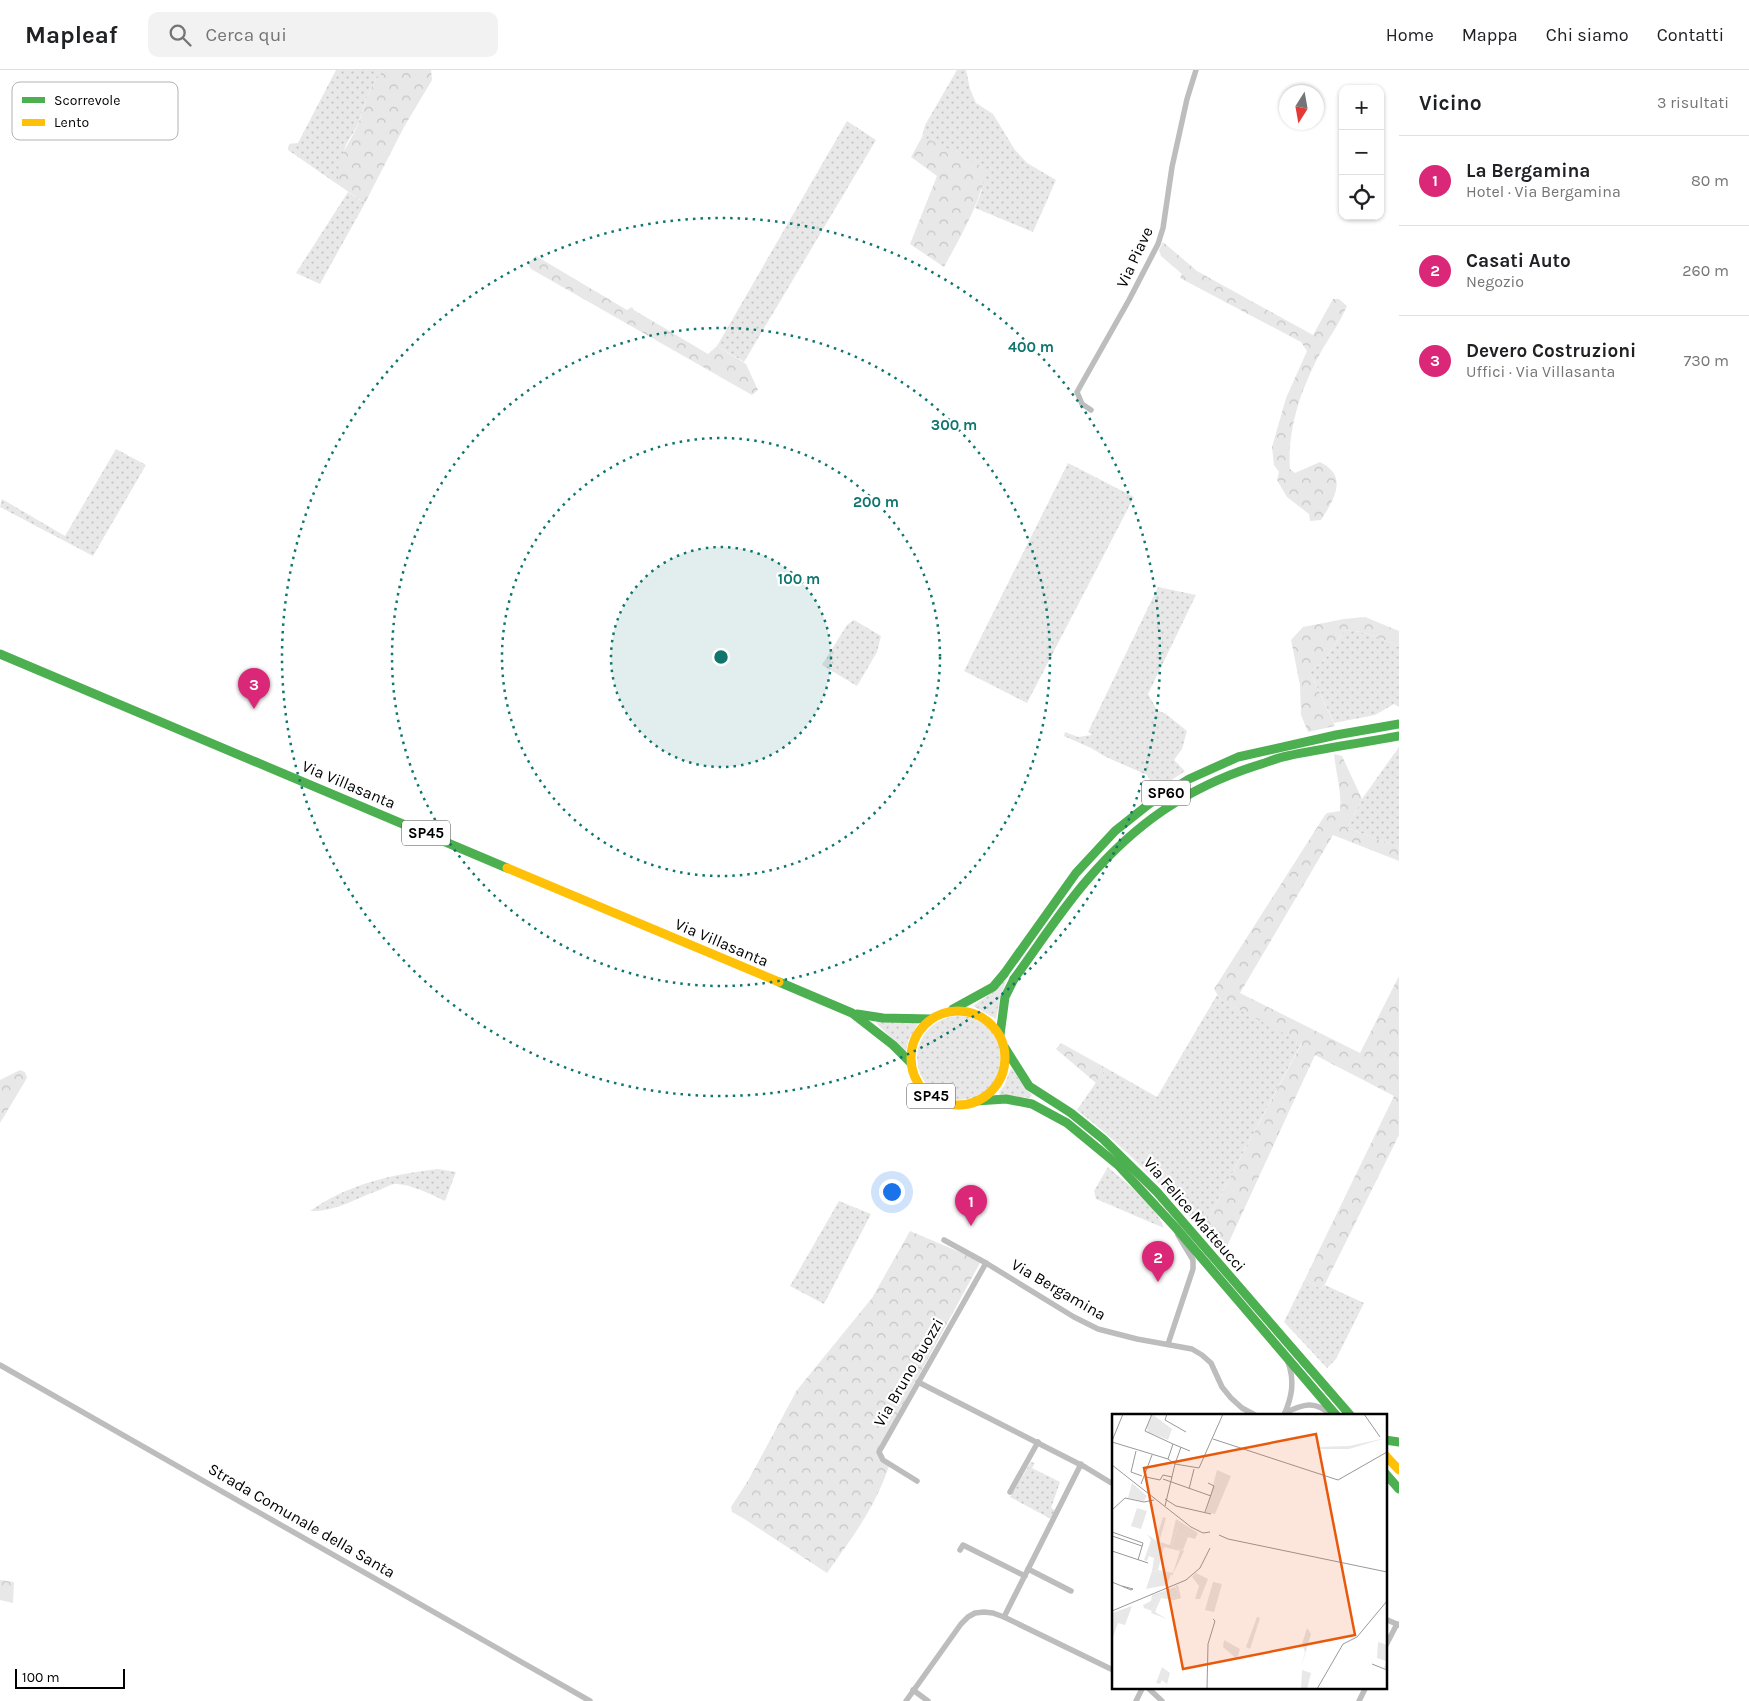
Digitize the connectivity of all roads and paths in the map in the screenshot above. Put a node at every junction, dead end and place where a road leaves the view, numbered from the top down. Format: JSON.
{"nodes":[{"id":1,"x":1196,"y":70,"type":"edge"},
{"id":2,"x":1091,"y":410,"type":"dead end"},
{"id":3,"x":0,"y":654,"type":"edge"},
{"id":4,"x":1399,"y":724,"type":"edge"},
{"id":5,"x":1399,"y":736,"type":"edge"},
{"id":6,"x":946,"y":1012,"type":"junction"},
{"id":7,"x":852,"y":1013,"type":"junction"},
{"id":8,"x":930,"y":1019,"type":"junction"},
{"id":9,"x":1000,"y":1036,"type":"junction"},
{"id":10,"x":1005,"y":1048,"type":"junction"},
{"id":11,"x":911,"y":1064,"type":"junction"},
{"id":12,"x":976,"y":1101,"type":"junction"},
{"id":13,"x":1176,"y":1228,"type":"junction"},
{"id":14,"x":944,"y":1240,"type":"dead end"},
{"id":15,"x":986,"y":1263,"type":"junction"},
{"id":16,"x":1168,"y":1344,"type":"junction"},
{"id":17,"x":1287,"y":1358,"type":"junction"},
{"id":18,"x":0,"y":1364,"type":"edge"},
{"id":19,"x":918,"y":1382,"type":"junction"},
{"id":20,"x":1253,"y":1414,"type":"edge"},
{"id":21,"x":1285,"y":1414,"type":"edge"},
{"id":22,"x":1329,"y":1414,"type":"edge"},
{"id":23,"x":1335,"y":1414,"type":"edge"},
{"id":24,"x":1349,"y":1414,"type":"edge"},
{"id":25,"x":1386,"y":1440,"type":"edge"},
{"id":26,"x":1038,"y":1442,"type":"junction"},
{"id":27,"x":1399,"y":1442,"type":"edge"},
{"id":28,"x":1386,"y":1456,"type":"edge"},
{"id":29,"x":1081,"y":1464,"type":"junction"},
{"id":30,"x":1399,"y":1470,"type":"edge"},
{"id":31,"x":1386,"y":1474,"type":"edge"},
{"id":32,"x":917,"y":1481,"type":"dead end"},
{"id":33,"x":1112,"y":1483,"type":"edge"},
{"id":34,"x":1399,"y":1489,"type":"edge"},
{"id":35,"x":1010,"y":1492,"type":"dead end"},
{"id":36,"x":960,"y":1550,"type":"dead end"},
{"id":37,"x":1028,"y":1569,"type":"junction"},
{"id":38,"x":1025,"y":1576,"type":"junction"},
{"id":39,"x":1071,"y":1591,"type":"dead end"},
{"id":40,"x":1004,"y":1617,"type":"junction"},
{"id":41,"x":1386,"y":1619,"type":"edge"},
{"id":42,"x":1398,"y":1624,"type":"edge"},
{"id":43,"x":1386,"y":1646,"type":"edge"},
{"id":44,"x":1112,"y":1670,"type":"edge"},
{"id":45,"x":1142,"y":1688,"type":"edge"},
{"id":46,"x":1148,"y":1688,"type":"edge"},
{"id":47,"x":1366,"y":1688,"type":"edge"},
{"id":48,"x":913,"y":1690,"type":"junction"},
{"id":49,"x":590,"y":1701,"type":"edge"},
{"id":50,"x":906,"y":1701,"type":"edge"},
{"id":51,"x":928,"y":1701,"type":"edge"},
{"id":52,"x":1136,"y":1701,"type":"edge"},
{"id":53,"x":1162,"y":1701,"type":"edge"},
{"id":54,"x":1359,"y":1701,"type":"edge"}],
"edges":[{"from":1,"to":2,"type":"street","name":"Via Piave"},
{"from":3,"to":7,"type":"main road","name":"Via Villasanta","number":"SP45"},
{"from":4,"to":6,"type":"main road","number":"SP60"},
{"from":5,"to":9,"type":"main road","number":"SP60"},
{"from":6,"to":8,"type":"main road","number":"SP45"},
{"from":6,"to":9,"type":"main road","number":"SP45"},
{"from":7,"to":8,"type":"main road","number":"SP45"},
{"from":7,"to":11,"type":"main road","number":"SP45"},
{"from":8,"to":11,"type":"main road","number":"SP45"},
{"from":9,"to":10,"type":"main road","number":"SP45"},
{"from":10,"to":12,"type":"main road","number":"SP45"},
{"from":10,"to":24,"type":"main road","name":"Via Felice Matteucci","number":"SP45"},
{"from":11,"to":12,"type":"main road","number":"SP45"},
{"from":12,"to":13,"type":"main road","name":"Via Felice Matteucci","number":"SP45"},
{"from":13,"to":16,"type":"street"},
{"from":13,"to":17,"type":"main road","name":"Via Felice Matteucci","number":"SP45"},
{"from":14,"to":15,"type":"street","name":"Via Bergamina"},
{"from":15,"to":16,"type":"street","name":"Via Bergamina"},
{"from":15,"to":19,"type":"street","name":"Via Bruno Buozzi"},
{"from":16,"to":20,"type":"street","name":"Via Bergamina"},
{"from":17,"to":21,"type":"street"},
{"from":17,"to":23,"type":"main road","name":"Via Felice Matteucci","number":"SP45"},
{"from":18,"to":49,"type":"street","name":"Strada Comunale della Santa"},
{"from":19,"to":26,"type":"street"},
{"from":19,"to":32,"type":"street","name":"Via Bruno Buozzi"},
{"from":21,"to":22,"type":"street"},
{"from":25,"to":27,"type":"main road"},
{"from":26,"to":29,"type":"street"},
{"from":26,"to":35,"type":"street"},
{"from":28,"to":30,"type":"main road"},
{"from":29,"to":33,"type":"street"},
{"from":29,"to":37,"type":"street"},
{"from":31,"to":34,"type":"main road"},
{"from":36,"to":38,"type":"street"},
{"from":37,"to":38,"type":"street"},
{"from":37,"to":39,"type":"street"},
{"from":38,"to":40,"type":"street"},
{"from":40,"to":44,"type":"street"},
{"from":40,"to":48,"type":"street"},
{"from":41,"to":42,"type":"street"},
{"from":42,"to":43,"type":"street"},
{"from":45,"to":52,"type":"street"},
{"from":46,"to":53,"type":"street"},
{"from":47,"to":54,"type":"street"},
{"from":48,"to":50,"type":"street"},
{"from":48,"to":51,"type":"street"}]}
